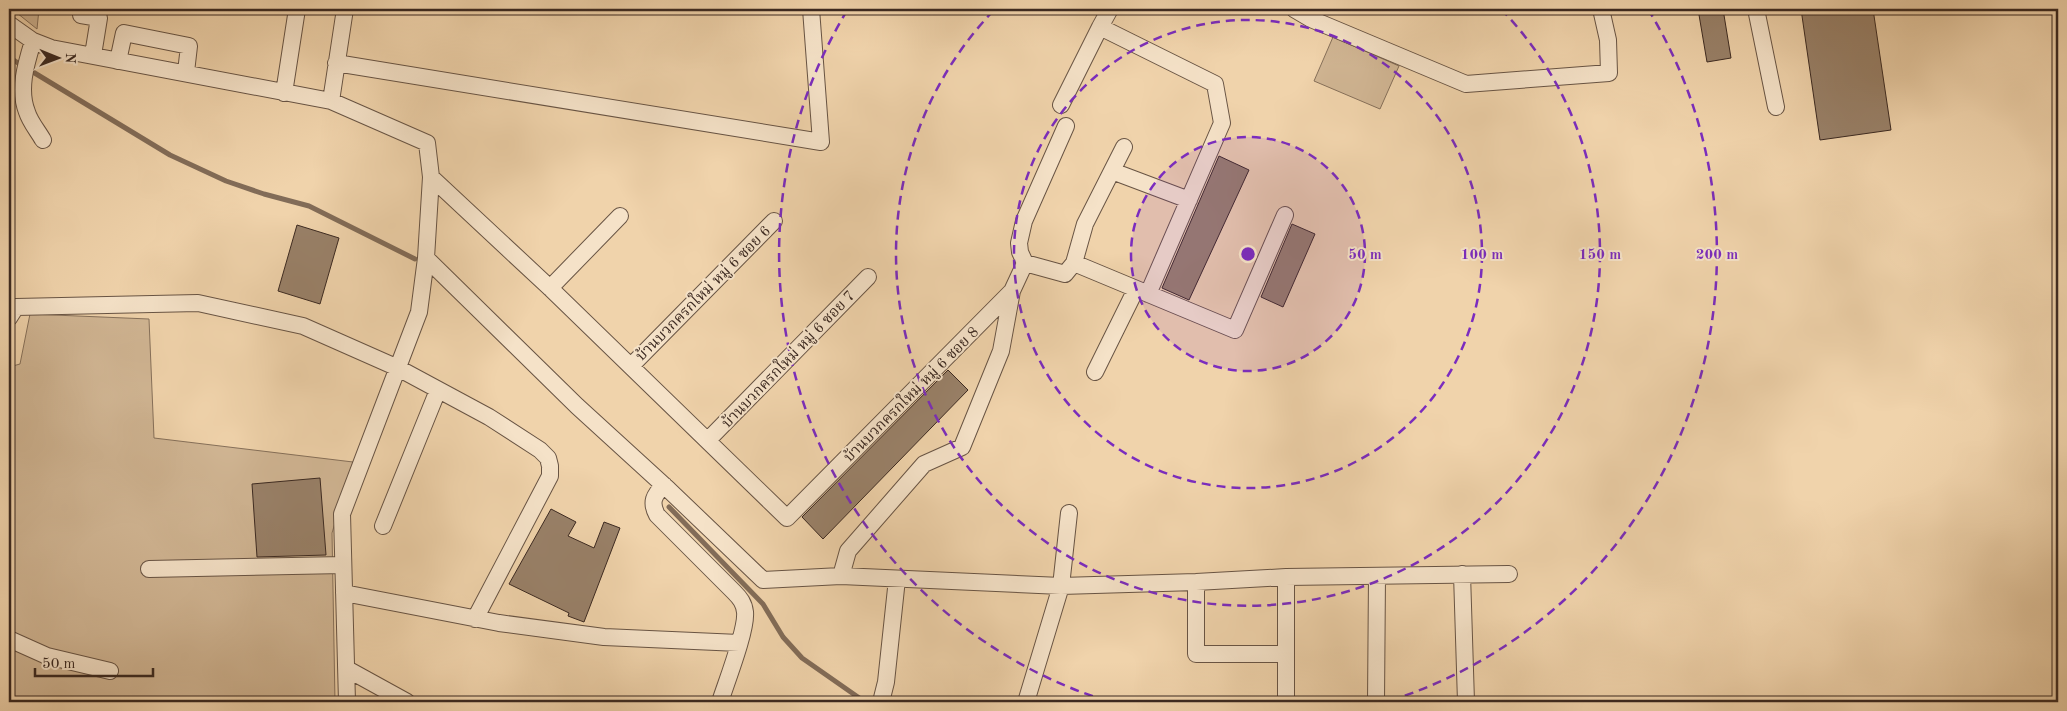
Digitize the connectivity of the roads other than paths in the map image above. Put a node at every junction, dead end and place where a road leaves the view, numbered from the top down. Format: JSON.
{"nodes":[{"id":1,"x":82,"y":9,"type":"edge"},
{"id":2,"x":297,"y":9,"type":"edge"},
{"id":3,"x":345,"y":9,"type":"edge"},
{"id":4,"x":811,"y":9,"type":"edge"},
{"id":5,"x":1110,"y":9,"type":"edge"},
{"id":6,"x":1294,"y":9,"type":"edge"},
{"id":7,"x":1600,"y":9,"type":"edge"},
{"id":8,"x":1756,"y":9,"type":"edge"},
{"id":9,"x":9,"y":24,"type":"edge"},
{"id":10,"x":1100,"y":27,"type":"junction"},
{"id":11,"x":33,"y":41,"type":"junction"},
{"id":12,"x":93,"y":55,"type":"junction"},
{"id":13,"x":118,"y":61,"type":"junction"},
{"id":14,"x":336,"y":64,"type":"junction"},
{"id":15,"x":186,"y":72,"type":"junction"},
{"id":16,"x":284,"y":93,"type":"junction"},
{"id":17,"x":331,"y":101,"type":"junction"},
{"id":18,"x":1060,"y":104,"type":"dead end"},
{"id":19,"x":1776,"y":107,"type":"dead end"},
{"id":20,"x":1066,"y":126,"type":"dead end"},
{"id":21,"x":43,"y":140,"type":"dead end"},
{"id":22,"x":1124,"y":147,"type":"dead end"},
{"id":23,"x":1112,"y":171,"type":"junction"},
{"id":24,"x":431,"y":177,"type":"junction"},
{"id":25,"x":1189,"y":200,"type":"junction"},
{"id":26,"x":1285,"y":215,"type":"dead end"},
{"id":27,"x":620,"y":216,"type":"dead end"},
{"id":28,"x":774,"y":221,"type":"dead end"},
{"id":29,"x":426,"y":258,"type":"junction"},
{"id":30,"x":1025,"y":263,"type":"junction"},
{"id":31,"x":1074,"y":263,"type":"junction"},
{"id":32,"x":868,"y":277,"type":"dead end"},
{"id":33,"x":550,"y":288,"type":"junction"},
{"id":34,"x":1012,"y":291,"type":"junction"},
{"id":35,"x":1142,"y":291,"type":"junction"},
{"id":36,"x":11,"y":309,"type":"edge"},
{"id":37,"x":631,"y":366,"type":"junction"},
{"id":38,"x":398,"y":368,"type":"junction"},
{"id":39,"x":1095,"y":372,"type":"dead end"},
{"id":40,"x":438,"y":390,"type":"junction"},
{"id":41,"x":708,"y":440,"type":"junction"},
{"id":42,"x":664,"y":485,"type":"junction"},
{"id":43,"x":1069,"y":514,"type":"dead end"},
{"id":44,"x":383,"y":526,"type":"dead end"},
{"id":45,"x":343,"y":565,"type":"junction"},
{"id":46,"x":149,"y":569,"type":"dead end"},
{"id":47,"x":1462,"y":574,"type":"junction"},
{"id":48,"x":1509,"y":574,"type":"dead end"},
{"id":49,"x":840,"y":576,"type":"junction"},
{"id":50,"x":1377,"y":576,"type":"junction"},
{"id":51,"x":1286,"y":577,"type":"junction"},
{"id":52,"x":897,"y":579,"type":"junction"},
{"id":53,"x":1196,"y":582,"type":"junction"},
{"id":54,"x":1062,"y":586,"type":"junction"},
{"id":55,"x":344,"y":593,"type":"junction"},
{"id":56,"x":476,"y":618,"type":"junction"},
{"id":57,"x":9,"y":639,"type":"edge"},
{"id":58,"x":739,"y":643,"type":"junction"},
{"id":59,"x":1286,"y":654,"type":"junction"},
{"id":60,"x":347,"y":669,"type":"junction"},
{"id":61,"x":110,"y":671,"type":"dead end"},
{"id":62,"x":347,"y":702,"type":"edge"},
{"id":63,"x":407,"y":702,"type":"edge"},
{"id":64,"x":720,"y":702,"type":"edge"},
{"id":65,"x":881,"y":702,"type":"edge"},
{"id":66,"x":1026,"y":702,"type":"edge"},
{"id":67,"x":1286,"y":702,"type":"edge"},
{"id":68,"x":1376,"y":702,"type":"edge"},
{"id":69,"x":1466,"y":702,"type":"edge"}],
"edges":[{"from":1,"to":12,"type":"street"},
{"from":2,"to":16,"type":"street"},
{"from":3,"to":14,"type":"street"},
{"from":4,"to":14,"type":"street"},
{"from":5,"to":10,"type":"street"},
{"from":6,"to":7,"type":"street"},
{"from":8,"to":19,"type":"street"},
{"from":9,"to":11,"type":"street"},
{"from":10,"to":18,"type":"street"},
{"from":10,"to":25,"type":"street"},
{"from":11,"to":12,"type":"street"},
{"from":11,"to":21,"type":"street"},
{"from":12,"to":13,"type":"street"},
{"from":13,"to":15,"type":"street"},
{"from":13,"to":15,"type":"street"},
{"from":14,"to":17,"type":"street"},
{"from":15,"to":16,"type":"street"},
{"from":16,"to":17,"type":"street"},
{"from":17,"to":24,"type":"street"},
{"from":20,"to":30,"type":"street"},
{"from":22,"to":23,"type":"street"},
{"from":23,"to":25,"type":"street"},
{"from":23,"to":31,"type":"street"},
{"from":24,"to":29,"type":"street"},
{"from":24,"to":33,"type":"street"},
{"from":25,"to":35,"type":"street"},
{"from":26,"to":35,"type":"street"},
{"from":27,"to":33,"type":"street"},
{"from":28,"to":37,"type":"street","name":"บ้านบวกครกใหม่ หมู่ 6 ซอย 6"},
{"from":29,"to":38,"type":"street"},
{"from":29,"to":42,"type":"street"},
{"from":30,"to":31,"type":"street"},
{"from":30,"to":34,"type":"street","name":"บ้านบวกครกใหม่ หมู่ 6 ซอย 8"},
{"from":31,"to":35,"type":"street"},
{"from":32,"to":41,"type":"street","name":"บ้านบวกครกใหม่ หมู่ 6 ซอย 7"},
{"from":33,"to":37,"type":"street"},
{"from":34,"to":41,"type":"street","name":"บ้านบวกครกใหม่ หมู่ 6 ซอย 8"},
{"from":34,"to":49,"type":"street"},
{"from":35,"to":39,"type":"street"},
{"from":36,"to":38,"type":"street"},
{"from":37,"to":41,"type":"street"},
{"from":38,"to":40,"type":"street"},
{"from":38,"to":45,"type":"street"},
{"from":40,"to":44,"type":"street"},
{"from":40,"to":56,"type":"street"},
{"from":42,"to":49,"type":"street"},
{"from":42,"to":58,"type":"street"},
{"from":43,"to":54,"type":"street"},
{"from":45,"to":46,"type":"street"},
{"from":45,"to":55,"type":"street"},
{"from":47,"to":48,"type":"street"},
{"from":47,"to":50,"type":"street"},
{"from":47,"to":69,"type":"street"},
{"from":49,"to":52,"type":"street"},
{"from":50,"to":51,"type":"street"},
{"from":50,"to":68,"type":"street"},
{"from":51,"to":53,"type":"street"},
{"from":51,"to":59,"type":"street"},
{"from":52,"to":54,"type":"street"},
{"from":52,"to":65,"type":"street"},
{"from":53,"to":54,"type":"street"},
{"from":53,"to":59,"type":"street"},
{"from":54,"to":66,"type":"street"},
{"from":55,"to":56,"type":"street"},
{"from":55,"to":60,"type":"street"},
{"from":56,"to":58,"type":"street"},
{"from":57,"to":61,"type":"street"},
{"from":58,"to":64,"type":"street"},
{"from":59,"to":67,"type":"street"},
{"from":60,"to":62,"type":"street"},
{"from":60,"to":63,"type":"street"}]}
